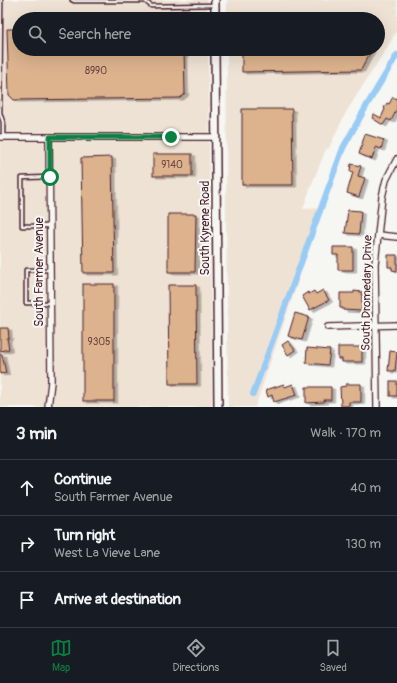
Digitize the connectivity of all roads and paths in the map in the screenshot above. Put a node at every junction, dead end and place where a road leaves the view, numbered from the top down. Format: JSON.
{"nodes":[{"id":1,"x":1,"y":0,"type":"edge"},
{"id":2,"x":72,"y":0,"type":"edge"},
{"id":3,"x":215,"y":2,"type":"edge"},
{"id":4,"x":215,"y":56,"type":"edge"},
{"id":5,"x":2,"y":137,"type":"edge"},
{"id":6,"x":50,"y":137,"type":"junction"},
{"id":7,"x":216,"y":137,"type":"junction"},
{"id":8,"x":397,"y":159,"type":"edge"},
{"id":9,"x":50,"y":177,"type":"junction"},
{"id":10,"x":50,"y":226,"type":"junction"},
{"id":11,"x":378,"y":235,"type":"junction"},
{"id":12,"x":397,"y":237,"type":"edge"},
{"id":13,"x":51,"y":270,"type":"junction"},
{"id":14,"x":51,"y":303,"type":"junction"},
{"id":15,"x":377,"y":326,"type":"junction"},
{"id":16,"x":397,"y":326,"type":"edge"},
{"id":17,"x":328,"y":327,"type":"dead end"},
{"id":18,"x":48,"y":407,"type":"edge"},
{"id":19,"x":218,"y":407,"type":"edge"},
{"id":20,"x":377,"y":407,"type":"edge"}],
"edges":[{"from":1,"to":5,"type":"lane"},
{"from":2,"to":3,"type":"lane"},
{"from":4,"to":7,"type":"main road","name":"South Kyrene Road"},
{"from":5,"to":6,"type":"street"},
{"from":6,"to":7,"type":"street"},
{"from":6,"to":9,"type":"street","name":"South Farmer Avenue"},
{"from":7,"to":19,"type":"main road","name":"South Kyrene Road"},
{"from":8,"to":11,"type":"street","name":"South Dromedary Drive"},
{"from":9,"to":10,"type":"street","name":"South Farmer Avenue"},
{"from":9,"to":10,"type":"lane"},
{"from":10,"to":13,"type":"street","name":"South Farmer Avenue"},
{"from":11,"to":12,"type":"street"},
{"from":11,"to":15,"type":"street","name":"South Dromedary Drive"},
{"from":13,"to":14,"type":"street","name":"South Farmer Avenue"},
{"from":13,"to":14,"type":"lane"},
{"from":14,"to":18,"type":"street","name":"South Farmer Avenue"},
{"from":15,"to":16,"type":"street"},
{"from":15,"to":17,"type":"street"},
{"from":15,"to":20,"type":"street","name":"South Dromedary Drive"}]}
